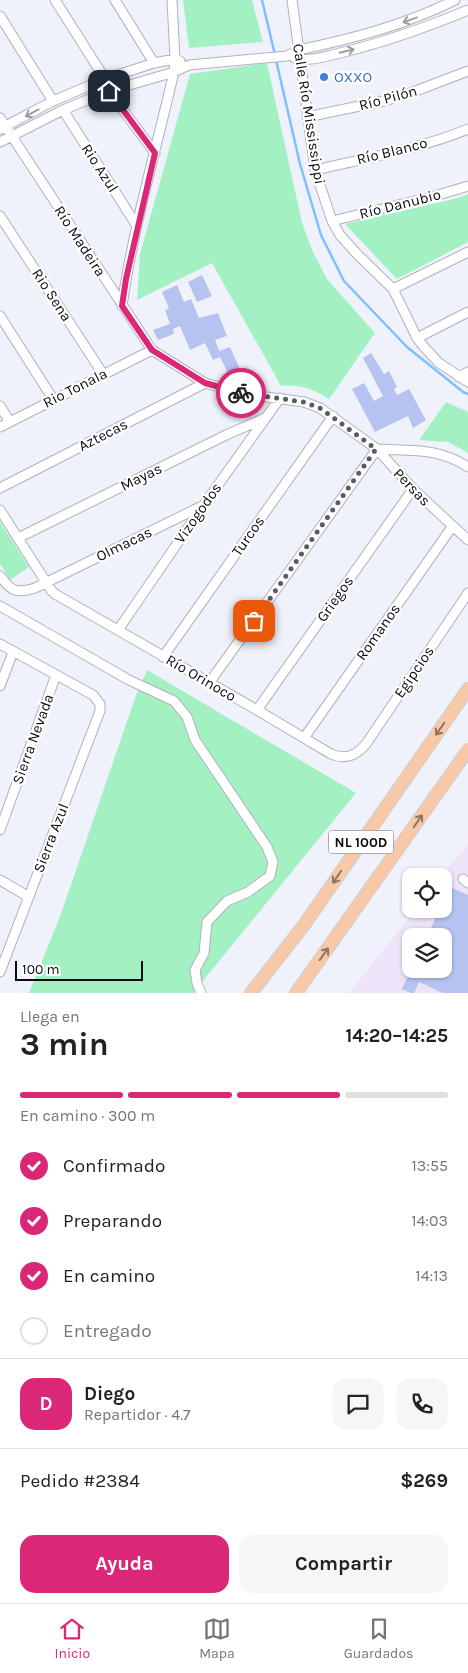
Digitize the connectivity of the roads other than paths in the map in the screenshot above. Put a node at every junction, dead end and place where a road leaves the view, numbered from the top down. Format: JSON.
{"nodes":[{"id":1,"x":55,"y":0,"type":"edge"},
{"id":2,"x":115,"y":0,"type":"edge"},
{"id":3,"x":172,"y":0,"type":"edge"},
{"id":4,"x":292,"y":0,"type":"edge"},
{"id":5,"x":455,"y":0,"type":"edge"},
{"id":6,"x":468,"y":10,"type":"edge"},
{"id":7,"x":0,"y":16,"type":"edge"},
{"id":8,"x":299,"y":55,"type":"junction"},
{"id":9,"x":175,"y":59,"type":"junction"},
{"id":10,"x":154,"y":63,"type":"junction"},
{"id":11,"x":189,"y":65,"type":"junction"},
{"id":12,"x":468,"y":71,"type":"edge"},
{"id":13,"x":174,"y":72,"type":"junction"},
{"id":14,"x":105,"y":79,"type":"junction"},
{"id":15,"x":109,"y":91,"type":"junction"},
{"id":16,"x":53,"y":101,"type":"junction"},
{"id":17,"x":63,"y":110,"type":"junction"},
{"id":18,"x":307,"y":117,"type":"junction"},
{"id":19,"x":0,"y":118,"type":"edge"},
{"id":20,"x":3,"y":128,"type":"edge"},
{"id":21,"x":468,"y":129,"type":"edge"},
{"id":22,"x":12,"y":136,"type":"junction"},
{"id":23,"x":0,"y":141,"type":"edge"},
{"id":24,"x":155,"y":153,"type":"junction"},
{"id":25,"x":315,"y":170,"type":"junction"},
{"id":26,"x":468,"y":186,"type":"edge"},
{"id":27,"x":0,"y":216,"type":"edge"},
{"id":28,"x":332,"y":221,"type":"junction"},
{"id":29,"x":138,"y":226,"type":"junction"},
{"id":30,"x":468,"y":252,"type":"edge"},
{"id":31,"x":393,"y":289,"type":"junction"},
{"id":32,"x":122,"y":306,"type":"junction"},
{"id":33,"x":468,"y":312,"type":"edge"},
{"id":34,"x":0,"y":316,"type":"edge"},
{"id":35,"x":417,"y":338,"type":"junction"},
{"id":36,"x":152,"y":350,"type":"junction"},
{"id":37,"x":468,"y":372,"type":"edge"},
{"id":38,"x":103,"y":374,"type":"junction"},
{"id":39,"x":459,"y":377,"type":"junction"},
{"id":40,"x":468,"y":382,"type":"edge"},
{"id":41,"x":205,"y":383,"type":"junction"},
{"id":42,"x":280,"y":398,"type":"junction"},
{"id":43,"x":53,"y":399,"type":"junction"},
{"id":44,"x":0,"y":406,"type":"edge"},
{"id":45,"x":333,"y":416,"type":"junction"},
{"id":46,"x":265,"y":418,"type":"junction"},
{"id":47,"x":10,"y":422,"type":"junction"},
{"id":48,"x":0,"y":427,"type":"edge"},
{"id":49,"x":376,"y":449,"type":"junction"},
{"id":50,"x":468,"y":467,"type":"edge"},
{"id":51,"x":0,"y":488,"type":"edge"},
{"id":52,"x":413,"y":489,"type":"junction"},
{"id":53,"x":203,"y":506,"type":"junction"},
{"id":54,"x":0,"y":510,"type":"edge"},
{"id":55,"x":452,"y":527,"type":"junction"},
{"id":56,"x":18,"y":538,"type":"junction"},
{"id":57,"x":468,"y":540,"type":"edge"},
{"id":58,"x":0,"y":576,"type":"edge"},
{"id":59,"x":46,"y":583,"type":"junction"},
{"id":60,"x":468,"y":593,"type":"edge"},
{"id":61,"x":0,"y":606,"type":"edge"},
{"id":62,"x":118,"y":630,"type":"junction"},
{"id":63,"x":0,"y":644,"type":"edge"},
{"id":64,"x":13,"y":652,"type":"junction"},
{"id":65,"x":163,"y":657,"type":"junction"},
{"id":66,"x":56,"y":676,"type":"junction"},
{"id":67,"x":209,"y":683,"type":"junction"},
{"id":68,"x":0,"y":686,"type":"edge"},
{"id":69,"x":468,"y":689,"type":"edge"},
{"id":70,"x":257,"y":710,"type":"junction"},
{"id":71,"x":304,"y":738,"type":"junction"},
{"id":72,"x":468,"y":750,"type":"edge"},
{"id":73,"x":360,"y":751,"type":"joint"},
{"id":74,"x":0,"y":830,"type":"edge"},
{"id":75,"x":0,"y":880,"type":"edge"},
{"id":76,"x":28,"y":897,"type":"junction"},
{"id":77,"x":0,"y":972,"type":"edge"},
{"id":78,"x":201,"y":993,"type":"edge"},
{"id":79,"x":251,"y":993,"type":"edge"},
{"id":80,"x":296,"y":993,"type":"edge"}],
"edges":[{"from":1,"to":14,"type":"street"},
{"from":2,"to":10,"type":"street"},
{"from":3,"to":9,"type":"street"},
{"from":4,"to":8,"type":"street","name":"Calle Río Mississippi"},
{"from":5,"to":8,"type":"street","one_way":true},
{"from":8,"to":6,"type":"street","one_way":true},
{"from":7,"to":16,"type":"street"},
{"from":8,"to":11,"type":"street"},
{"from":8,"to":18,"type":"street","name":"Calle Río Mississippi"},
{"from":9,"to":10,"type":"street"},
{"from":9,"to":11,"type":"street"},
{"from":9,"to":13,"type":"street"},
{"from":10,"to":14,"type":"street"},
{"from":11,"to":13,"type":"street"},
{"from":12,"to":18,"type":"street","name":"Río Pilón"},
{"from":13,"to":15,"type":"street"},
{"from":13,"to":24,"type":"street"},
{"from":14,"to":16,"type":"street"},
{"from":15,"to":17,"type":"street"},
{"from":15,"to":24,"type":"street"},
{"from":16,"to":20,"type":"street","one_way":true},
{"from":17,"to":22,"type":"street"},
{"from":17,"to":29,"type":"street","name":"Rio Azul"},
{"from":18,"to":25,"type":"street","name":"Calle Río Mississippi"},
{"from":19,"to":20,"type":"street","name":"Río Madeira"},
{"from":20,"to":22,"type":"street","name":"Río Madeira"},
{"from":21,"to":25,"type":"street","name":"Río Blanco"},
{"from":22,"to":23,"type":"street"},
{"from":22,"to":32,"type":"street","name":"Río Madeira"},
{"from":24,"to":29,"type":"street"},
{"from":25,"to":28,"type":"street","name":"Calle Río Mississippi"},
{"from":26,"to":28,"type":"street","name":"Río Danubio"},
{"from":27,"to":38,"type":"street","name":"Rio Sena"},
{"from":28,"to":31,"type":"street","name":"Calle Río Mississippi"},
{"from":29,"to":32,"type":"street"},
{"from":30,"to":31,"type":"street"},
{"from":31,"to":35,"type":"street","name":"Calle Río Mississippi"},
{"from":32,"to":36,"type":"street","name":"Río Madeira"},
{"from":33,"to":35,"type":"street"},
{"from":34,"to":43,"type":"street"},
{"from":35,"to":39,"type":"street","name":"Calle Río Mississippi"},
{"from":36,"to":38,"type":"street","name":"Rio Tonala"},
{"from":36,"to":41,"type":"street","name":"Río Madeira"},
{"from":37,"to":39,"type":"street"},
{"from":38,"to":43,"type":"street","name":"Rio Tonala"},
{"from":39,"to":40,"type":"street","name":"Calle Río Mississippi"},
{"from":41,"to":42,"type":"street","name":"Río Madeira"},
{"from":41,"to":51,"type":"street","name":"Aztecas"},
{"from":42,"to":45,"type":"street","name":"Río Madeira"},
{"from":42,"to":46,"type":"street","name":"Vizogodos"},
{"from":43,"to":47,"type":"street","name":"Rio Tonala"},
{"from":44,"to":47,"type":"street"},
{"from":45,"to":49,"type":"street","name":"Persas"},
{"from":45,"to":65,"type":"street","name":"Turcos"},
{"from":46,"to":53,"type":"street","name":"Vizogodos"},
{"from":46,"to":56,"type":"street","name":"Mayas"},
{"from":47,"to":48,"type":"street","name":"Rio Tonala"},
{"from":49,"to":50,"type":"street"},
{"from":49,"to":52,"type":"street","name":"Persas"},
{"from":49,"to":67,"type":"street"},
{"from":52,"to":55,"type":"street","name":"Persas"},
{"from":52,"to":70,"type":"street","name":"Griegos"},
{"from":53,"to":59,"type":"street","name":"Olmacas"},
{"from":53,"to":62,"type":"street","name":"Vizogodos"},
{"from":54,"to":56,"type":"street","name":"Río Orinoco"},
{"from":55,"to":57,"type":"street","name":"Persas"},
{"from":55,"to":71,"type":"street","name":"Romanos"},
{"from":56,"to":59,"type":"street","name":"Río Orinoco"},
{"from":58,"to":59,"type":"street"},
{"from":59,"to":62,"type":"street","name":"Río Orinoco"},
{"from":60,"to":73,"type":"street","name":"Egipcios"},
{"from":61,"to":78,"type":"street"},
{"from":62,"to":65,"type":"street","name":"Río Orinoco"},
{"from":63,"to":64,"type":"street"},
{"from":64,"to":66,"type":"street"},
{"from":64,"to":68,"type":"street"},
{"from":65,"to":67,"type":"street","name":"Río Orinoco"},
{"from":66,"to":74,"type":"street","name":"Sierra Nevada"},
{"from":66,"to":76,"type":"street","name":"Sierra Azul"},
{"from":67,"to":70,"type":"street","name":"Río Orinoco"},
{"from":69,"to":79,"type":"highway","number":"NL 100D","one_way":true},
{"from":70,"to":71,"type":"street","name":"Río Orinoco"},
{"from":71,"to":73,"type":"street","name":"Río Orinoco"},
{"from":80,"to":72,"type":"highway","number":"NL 100D","one_way":true},
{"from":75,"to":76,"type":"street"},
{"from":76,"to":77,"type":"street","name":"Sierra Azul"}]}
